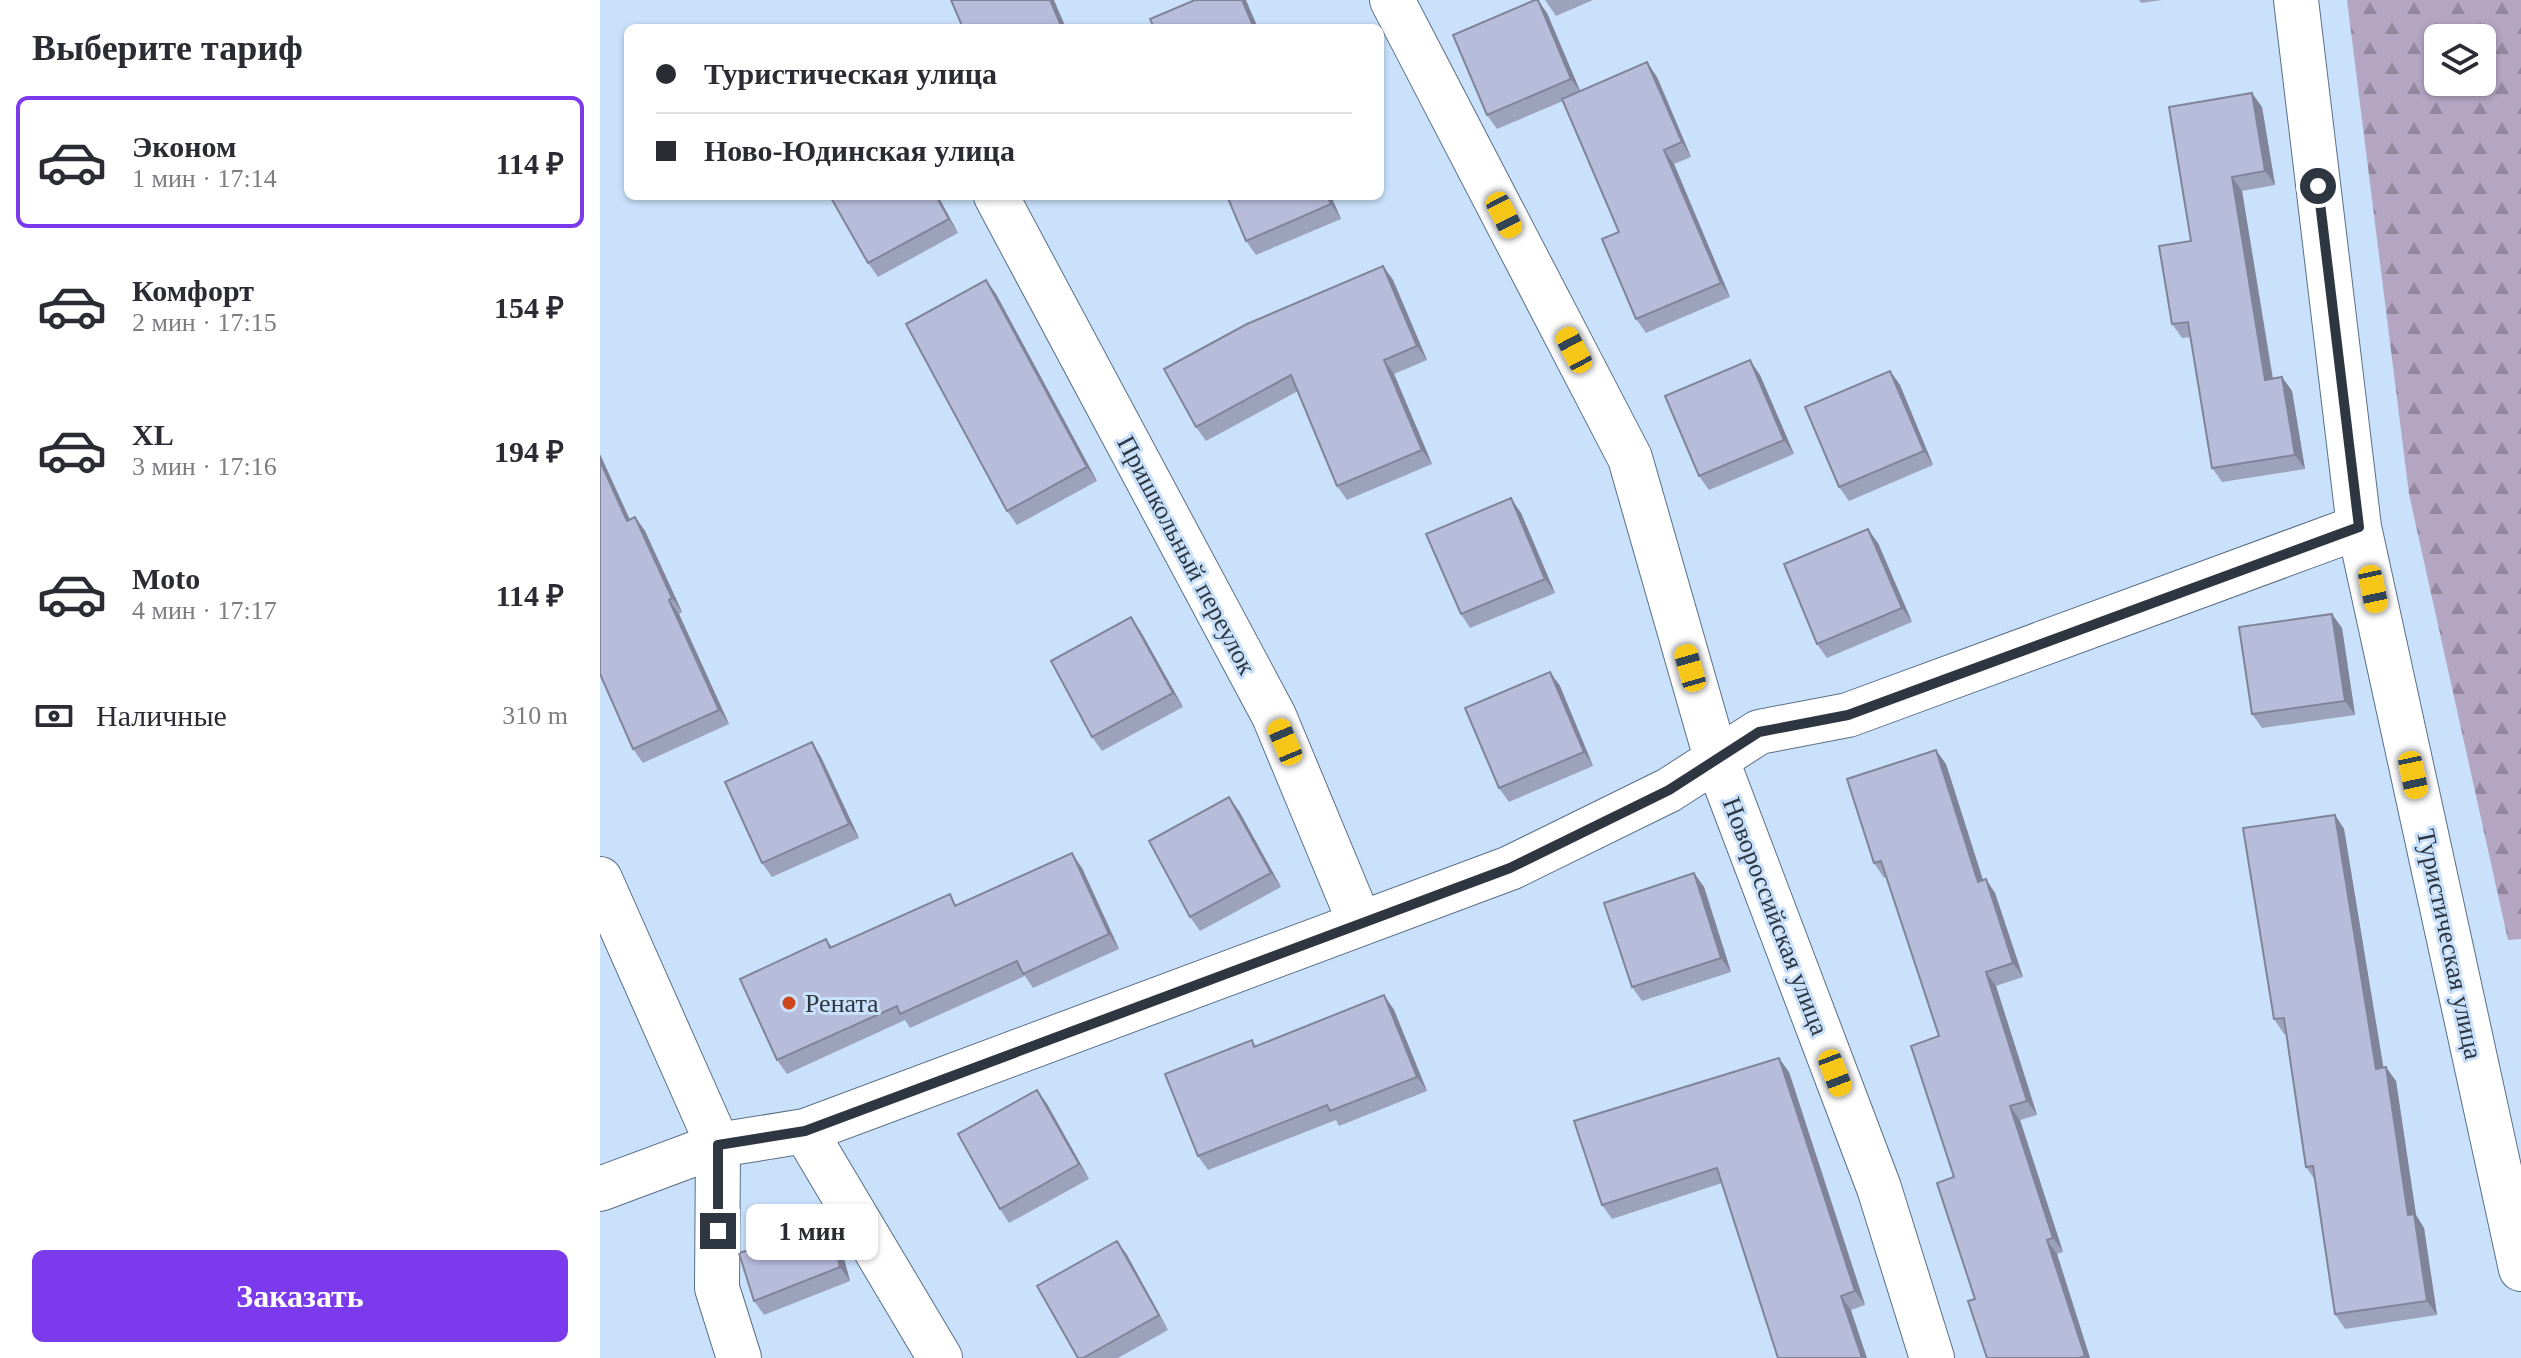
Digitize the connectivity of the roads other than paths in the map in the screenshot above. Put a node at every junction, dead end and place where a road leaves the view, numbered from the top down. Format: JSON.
{"nodes":[{"id":1,"x":1392,"y":0,"type":"edge"},
{"id":2,"x":2296,"y":0,"type":"edge"},
{"id":3,"x":998,"y":200,"type":"edge"},
{"id":4,"x":2359,"y":527,"type":"junction"},
{"id":5,"x":1716,"y":758,"type":"junction"},
{"id":6,"x":600,"y":879,"type":"edge"},
{"id":7,"x":1360,"y":923,"type":"junction"},
{"id":8,"x":805,"y":1131,"type":"junction"},
{"id":9,"x":718,"y":1145,"type":"junction"},
{"id":10,"x":600,"y":1189,"type":"edge"},
{"id":11,"x":2521,"y":1269,"type":"edge"},
{"id":12,"x":739,"y":1358,"type":"edge"},
{"id":13,"x":940,"y":1358,"type":"edge"},
{"id":14,"x":1932,"y":1358,"type":"edge"}],
"edges":[{"from":1,"to":5,"type":"street","name":"Новороссийская улица"},
{"from":2,"to":4,"type":"street","name":"Туристическая улица"},
{"from":3,"to":7,"type":"street","name":"Пришкольный переулок"},
{"from":4,"to":5,"type":"street"},
{"from":4,"to":11,"type":"street","name":"Туристическая улица"},
{"from":5,"to":7,"type":"street"},
{"from":5,"to":14,"type":"street","name":"Новороссийская улица"},
{"from":6,"to":9,"type":"street"},
{"from":7,"to":8,"type":"street"},
{"from":8,"to":9,"type":"street"},
{"from":8,"to":13,"type":"street"},
{"from":9,"to":10,"type":"street"},
{"from":9,"to":12,"type":"street"}]}
